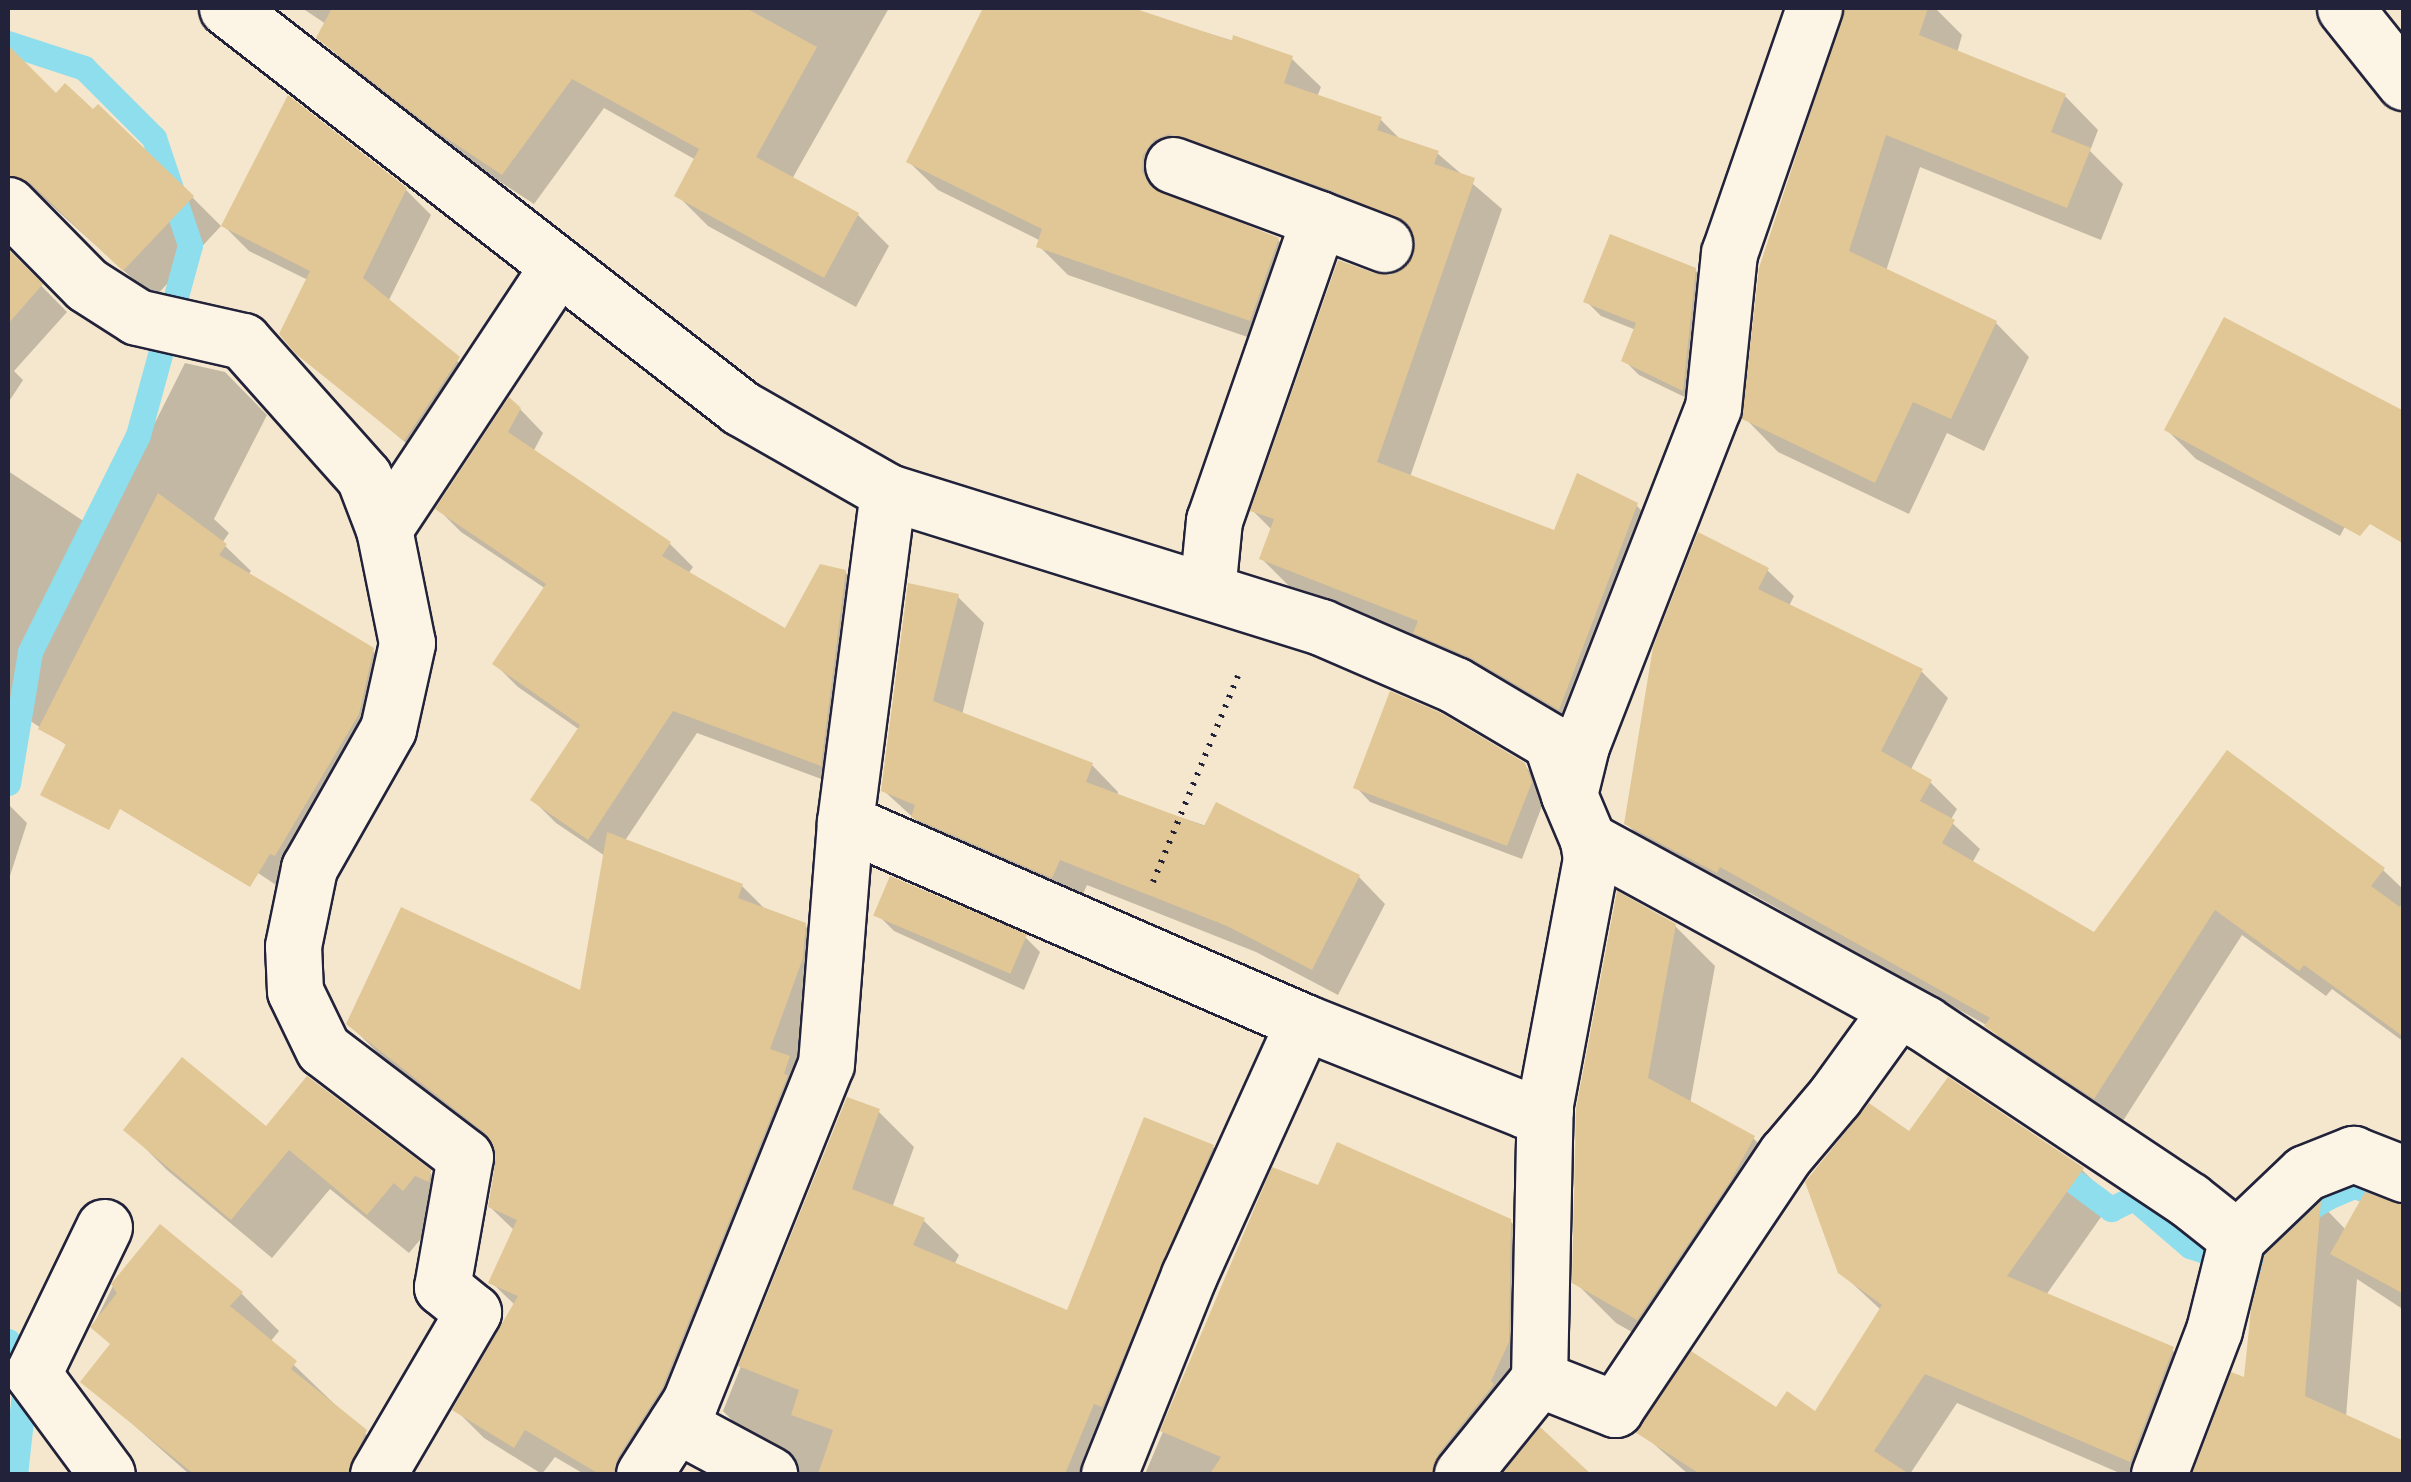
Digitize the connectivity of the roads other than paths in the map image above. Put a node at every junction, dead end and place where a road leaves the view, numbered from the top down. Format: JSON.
{"nodes":[{"id":1,"x":227,"y":8,"type":"edge"},
{"id":2,"x":1814,"y":8,"type":"edge"},
{"id":3,"x":2345,"y":8,"type":"edge"},
{"id":4,"x":2404,"y":82,"type":"edge"},
{"id":5,"x":1172,"y":164,"type":"dead end"},
{"id":6,"x":8,"y":205,"type":"edge"},
{"id":7,"x":1319,"y":219,"type":"junction"},
{"id":8,"x":1384,"y":244,"type":"dead end"},
{"id":9,"x":558,"y":266,"type":"junction"},
{"id":10,"x":888,"y":492,"type":"junction"},
{"id":11,"x":384,"y":529,"type":"junction"},
{"id":12,"x":1207,"y":592,"type":"junction"},
{"id":13,"x":1578,"y":818,"type":"junction"},
{"id":14,"x":845,"y":822,"type":"junction"},
{"id":15,"x":1898,"y":1009,"type":"junction"},
{"id":16,"x":1304,"y":1022,"type":"junction"},
{"id":17,"x":1546,"y":1110,"type":"junction"},
{"id":18,"x":2404,"y":1174,"type":"edge"},
{"id":19,"x":104,"y":1227,"type":"dead end"},
{"id":20,"x":2236,"y":1238,"type":"junction"},
{"id":21,"x":20,"y":1369,"type":"edge"},
{"id":22,"x":1539,"y":1380,"type":"junction"},
{"id":23,"x":676,"y":1424,"type":"junction"},
{"id":24,"x":107,"y":1474,"type":"edge"},
{"id":25,"x":378,"y":1474,"type":"edge"},
{"id":26,"x":644,"y":1474,"type":"edge"},
{"id":27,"x":768,"y":1474,"type":"edge"},
{"id":28,"x":1108,"y":1474,"type":"edge"},
{"id":29,"x":1462,"y":1474,"type":"edge"},
{"id":30,"x":2159,"y":1474,"type":"edge"}],
"edges":[{"from":1,"to":9,"type":"street"},
{"from":2,"to":13,"type":"street"},
{"from":3,"to":4,"type":"street"},
{"from":5,"to":7,"type":"street"},
{"from":6,"to":11,"type":"street"},
{"from":7,"to":8,"type":"street"},
{"from":7,"to":12,"type":"street"},
{"from":9,"to":10,"type":"street"},
{"from":9,"to":11,"type":"street"},
{"from":10,"to":12,"type":"street"},
{"from":10,"to":14,"type":"street"},
{"from":11,"to":25,"type":"street"},
{"from":12,"to":13,"type":"street"},
{"from":13,"to":15,"type":"street"},
{"from":13,"to":17,"type":"street"},
{"from":14,"to":16,"type":"street"},
{"from":14,"to":23,"type":"street"},
{"from":15,"to":20,"type":"street"},
{"from":15,"to":22,"type":"street"},
{"from":16,"to":17,"type":"street"},
{"from":16,"to":28,"type":"street"},
{"from":17,"to":22,"type":"street"},
{"from":18,"to":20,"type":"street"},
{"from":19,"to":21,"type":"street"},
{"from":20,"to":30,"type":"street"},
{"from":21,"to":24,"type":"street"},
{"from":22,"to":29,"type":"street"},
{"from":23,"to":26,"type":"street"},
{"from":23,"to":27,"type":"street"}]}
